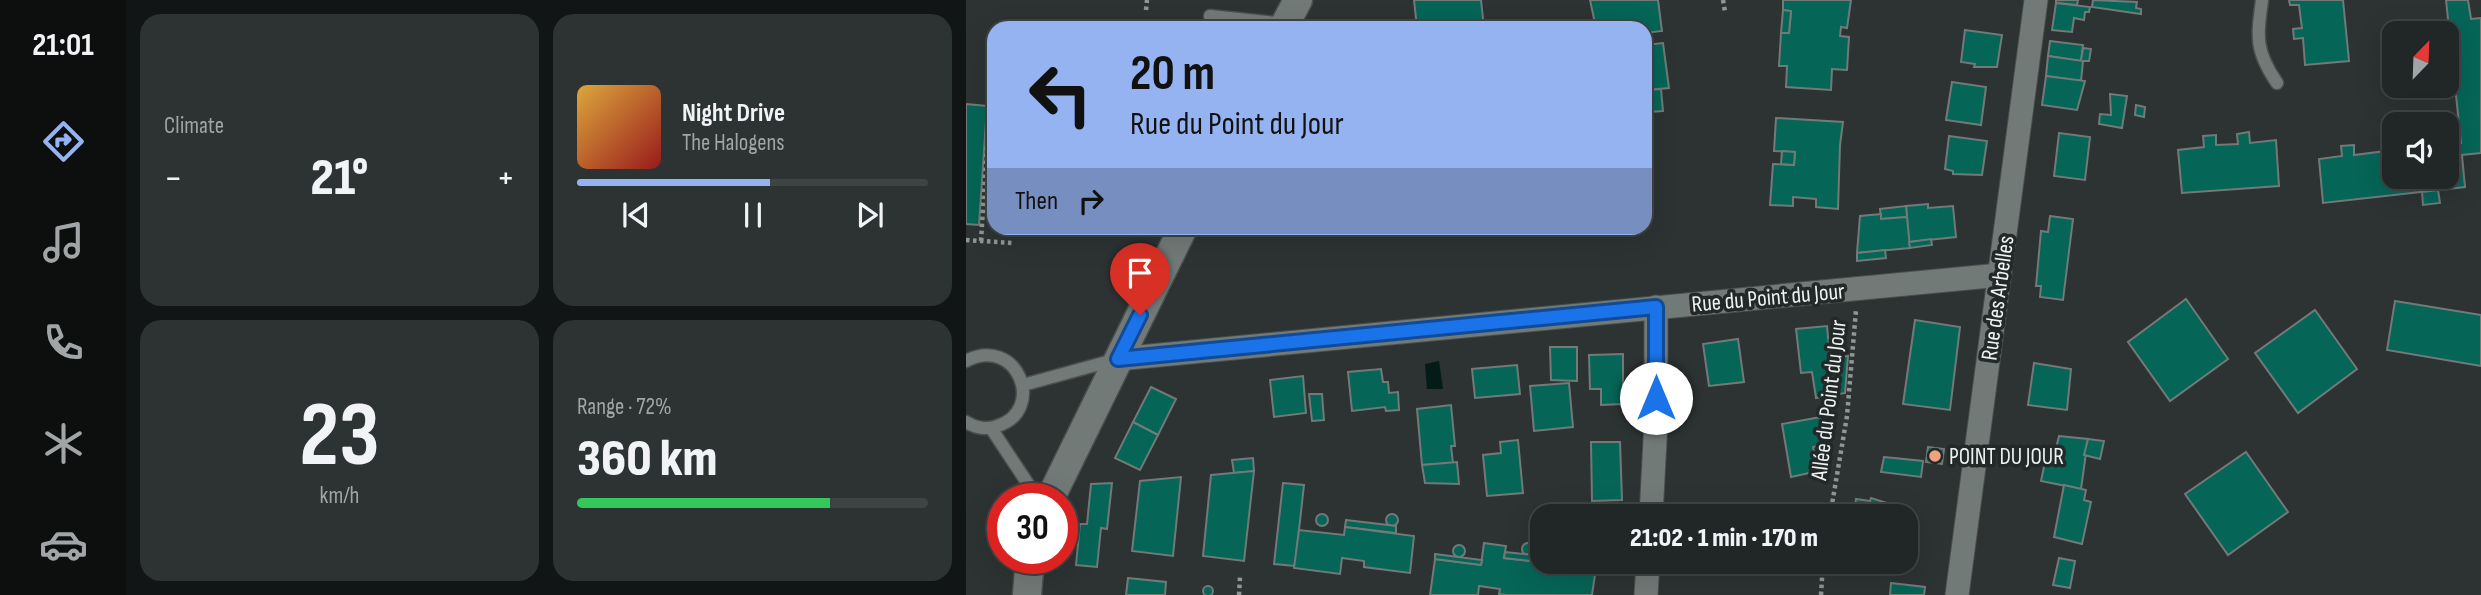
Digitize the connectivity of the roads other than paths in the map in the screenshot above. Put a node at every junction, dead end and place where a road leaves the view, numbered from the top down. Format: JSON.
{"nodes":[{"id":1,"x":2036,"y":0,"type":"edge"},
{"id":2,"x":2262,"y":0,"type":"edge"},
{"id":3,"x":1210,"y":16,"type":"dead end"},
{"id":4,"x":1289,"y":17,"type":"edge"},
{"id":5,"x":2277,"y":83,"type":"dead end"},
{"id":6,"x":1180,"y":235,"type":"edge"},
{"id":7,"x":2000,"y":275,"type":"junction"},
{"id":8,"x":1656,"y":307,"type":"junction"},
{"id":9,"x":1118,"y":359,"type":"junction"},
{"id":10,"x":966,"y":360,"type":"edge"},
{"id":11,"x":1023,"y":384,"type":"junction"},
{"id":12,"x":966,"y":422,"type":"edge"},
{"id":13,"x":991,"y":428,"type":"junction"},
{"id":14,"x":1027,"y":483,"type":"edge"},
{"id":15,"x":1058,"y":483,"type":"edge"},
{"id":16,"x":1651,"y":504,"type":"edge"},
{"id":17,"x":1029,"y":574,"type":"edge"},
{"id":18,"x":1647,"y":574,"type":"edge"},
{"id":19,"x":1027,"y":595,"type":"edge"},
{"id":20,"x":1646,"y":595,"type":"edge"},
{"id":21,"x":1957,"y":595,"type":"edge"}],
"edges":[{"from":1,"to":7,"type":"street","name":"Rue des Arbelles"},
{"from":2,"to":5,"type":"lane"},
{"from":3,"to":4,"type":"lane"},
{"from":6,"to":9,"type":"street"},
{"from":7,"to":8,"type":"street","name":"Rue du Point du Jour"},
{"from":7,"to":21,"type":"street","name":"Rue des Arbelles"},
{"from":8,"to":9,"type":"street","name":"Rue du Point du Jour"},
{"from":8,"to":16,"type":"street"},
{"from":9,"to":11,"type":"lane"},
{"from":9,"to":15,"type":"street"},
{"from":10,"to":11,"type":"lane"},
{"from":11,"to":13,"type":"lane"},
{"from":12,"to":13,"type":"lane"},
{"from":13,"to":14,"type":"lane"},
{"from":17,"to":19,"type":"street"},
{"from":18,"to":20,"type":"street"}]}
